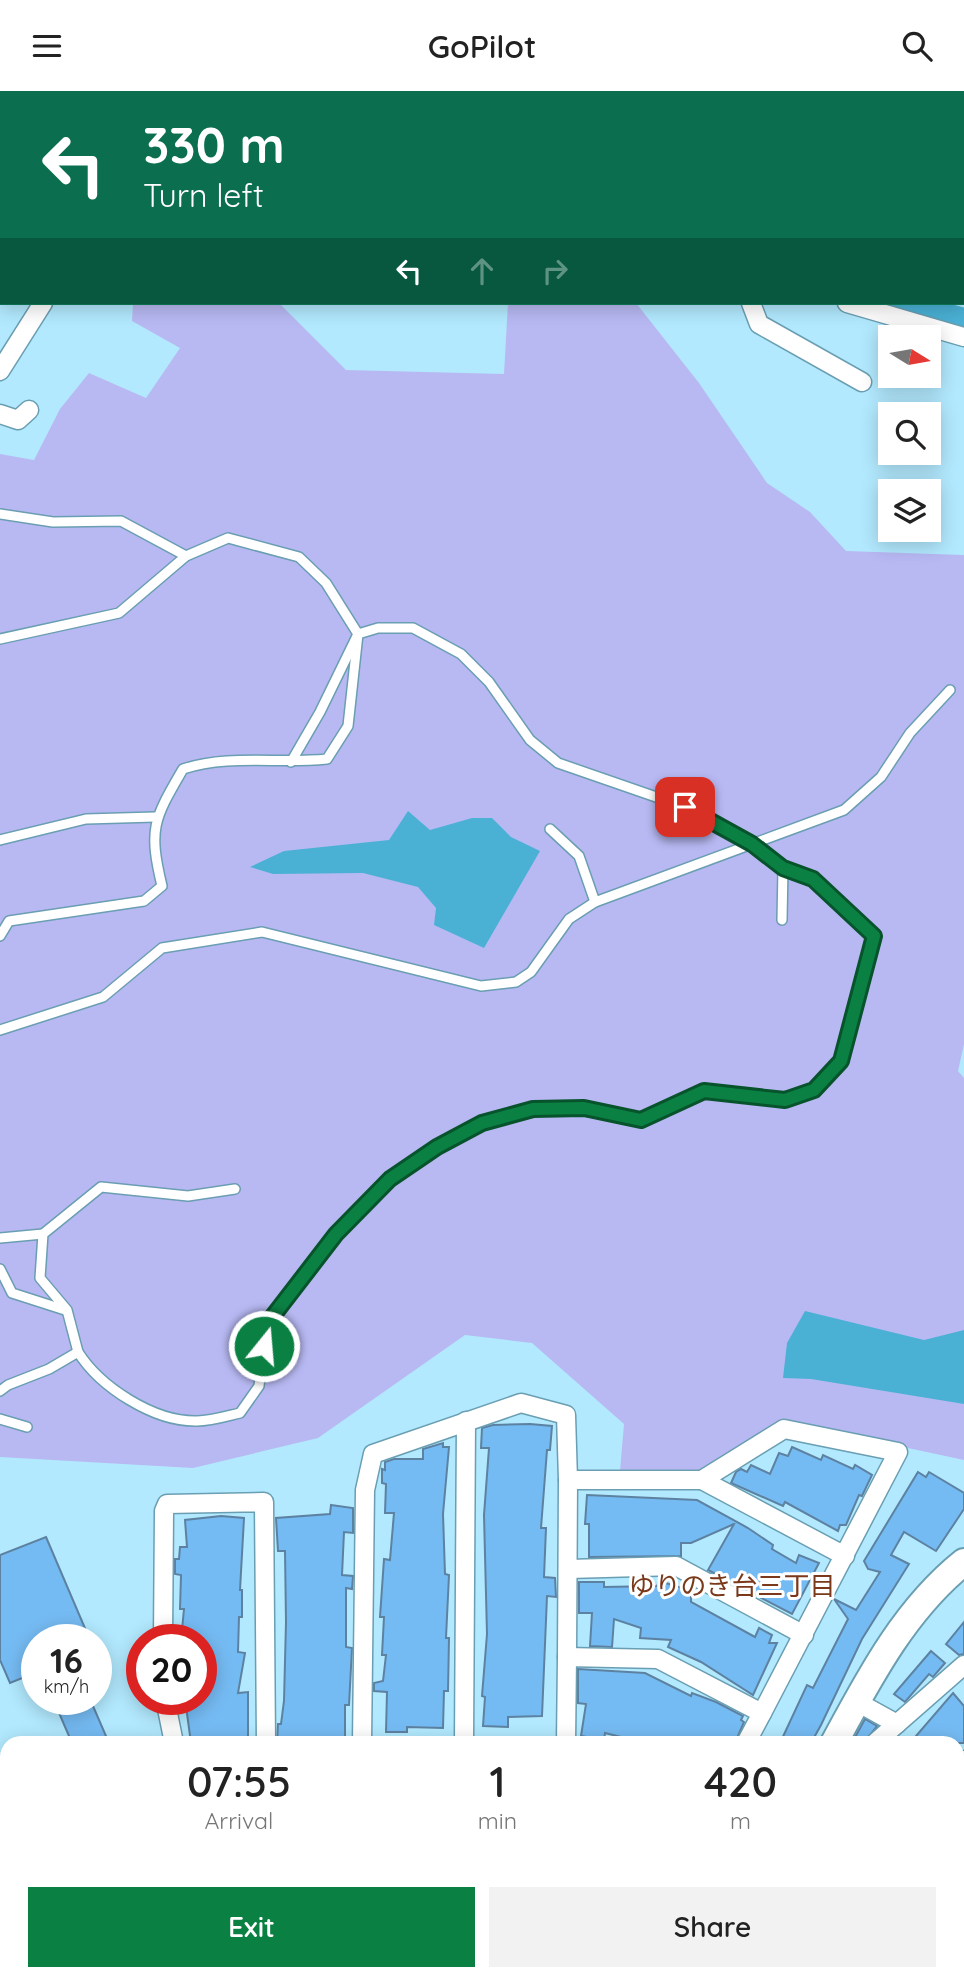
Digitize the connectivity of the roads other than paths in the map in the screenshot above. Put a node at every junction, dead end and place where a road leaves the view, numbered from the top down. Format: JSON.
{"nodes":[{"id":1,"x":42,"y":305,"type":"edge"},
{"id":2,"x":752,"y":305,"type":"edge"},
{"id":3,"x":853,"y":305,"type":"edge"},
{"id":4,"x":964,"y":337,"type":"edge"},
{"id":5,"x":0,"y":371,"type":"edge"},
{"id":6,"x":862,"y":382,"type":"dead end"},
{"id":7,"x":29,"y":410,"type":"dead end"},
{"id":8,"x":0,"y":414,"type":"edge"},
{"id":9,"x":0,"y":514,"type":"edge"},
{"id":10,"x":186,"y":556,"type":"junction"},
{"id":11,"x":358,"y":634,"type":"junction"},
{"id":12,"x":0,"y":639,"type":"edge"},
{"id":13,"x":950,"y":691,"type":"dead end"},
{"id":14,"x":290,"y":762,"type":"junction"},
{"id":15,"x":155,"y":817,"type":"junction"},
{"id":16,"x":550,"y":828,"type":"dead end"},
{"id":17,"x":0,"y":840,"type":"edge"},
{"id":18,"x":752,"y":844,"type":"junction"},
{"id":19,"x":783,"y":868,"type":"junction"},
{"id":20,"x":595,"y":902,"type":"junction"},
{"id":21,"x":782,"y":920,"type":"dead end"},
{"id":22,"x":0,"y":936,"type":"edge"},
{"id":23,"x":0,"y":1030,"type":"edge"},
{"id":24,"x":235,"y":1189,"type":"dead end"},
{"id":25,"x":43,"y":1234,"type":"junction"},
{"id":26,"x":0,"y":1238,"type":"edge"},
{"id":27,"x":0,"y":1269,"type":"edge"},
{"id":28,"x":68,"y":1310,"type":"junction"},
{"id":29,"x":78,"y":1352,"type":"junction"},
{"id":30,"x":0,"y":1391,"type":"edge"},
{"id":31,"x":0,"y":1419,"type":"edge"},
{"id":32,"x":466,"y":1421,"type":"junction"},
{"id":33,"x":27,"y":1427,"type":"dead end"},
{"id":34,"x":568,"y":1480,"type":"junction"},
{"id":35,"x":702,"y":1480,"type":"junction"},
{"id":36,"x":845,"y":1556,"type":"junction"},
{"id":37,"x":964,"y":1562,"type":"edge"},
{"id":38,"x":569,"y":1569,"type":"junction"},
{"id":39,"x":163,"y":1624,"type":"edge"},
{"id":40,"x":804,"y":1635,"type":"junction"},
{"id":41,"x":567,"y":1657,"type":"junction"},
{"id":42,"x":964,"y":1665,"type":"edge"},
{"id":43,"x":857,"y":1702,"type":"junction"},
{"id":44,"x":762,"y":1713,"type":"junction"},
{"id":45,"x":168,"y":1715,"type":"edge"},
{"id":46,"x":897,"y":1724,"type":"junction"},
{"id":47,"x":173,"y":1736,"type":"edge"},
{"id":48,"x":266,"y":1736,"type":"edge"},
{"id":49,"x":362,"y":1736,"type":"edge"},
{"id":50,"x":464,"y":1736,"type":"edge"},
{"id":51,"x":565,"y":1736,"type":"edge"},
{"id":52,"x":750,"y":1736,"type":"edge"},
{"id":53,"x":839,"y":1736,"type":"edge"},
{"id":54,"x":884,"y":1736,"type":"edge"}],
"edges":[{"from":1,"to":5,"type":"street"},
{"from":2,"to":6,"type":"street"},
{"from":3,"to":4,"type":"street"},
{"from":7,"to":8,"type":"street"},
{"from":9,"to":10,"type":"lane"},
{"from":10,"to":11,"type":"lane"},
{"from":10,"to":12,"type":"lane"},
{"from":11,"to":14,"type":"lane"},
{"from":11,"to":14,"type":"lane"},
{"from":11,"to":18,"type":"lane"},
{"from":13,"to":18,"type":"lane"},
{"from":14,"to":15,"type":"lane"},
{"from":15,"to":17,"type":"lane"},
{"from":15,"to":22,"type":"lane"},
{"from":16,"to":20,"type":"lane"},
{"from":18,"to":19,"type":"lane"},
{"from":18,"to":20,"type":"lane"},
{"from":19,"to":21,"type":"lane"},
{"from":19,"to":29,"type":"lane"},
{"from":20,"to":23,"type":"lane"},
{"from":24,"to":25,"type":"lane"},
{"from":25,"to":26,"type":"lane"},
{"from":25,"to":28,"type":"lane"},
{"from":27,"to":28,"type":"lane"},
{"from":28,"to":29,"type":"lane"},
{"from":29,"to":30,"type":"lane"},
{"from":31,"to":33,"type":"lane"},
{"from":32,"to":34,"type":"street"},
{"from":32,"to":49,"type":"street"},
{"from":32,"to":50,"type":"street"},
{"from":34,"to":35,"type":"street"},
{"from":34,"to":38,"type":"street"},
{"from":35,"to":36,"type":"street"},
{"from":35,"to":36,"type":"street"},
{"from":36,"to":40,"type":"street"},
{"from":37,"to":43,"type":"street"},
{"from":38,"to":40,"type":"street"},
{"from":38,"to":41,"type":"street"},
{"from":39,"to":48,"type":"street"},
{"from":40,"to":44,"type":"street"},
{"from":41,"to":44,"type":"street"},
{"from":41,"to":51,"type":"street"},
{"from":42,"to":46,"type":"street"},
{"from":43,"to":46,"type":"street"},
{"from":43,"to":53,"type":"street"},
{"from":44,"to":52,"type":"street"},
{"from":45,"to":47,"type":"street"},
{"from":46,"to":54,"type":"street"}]}
